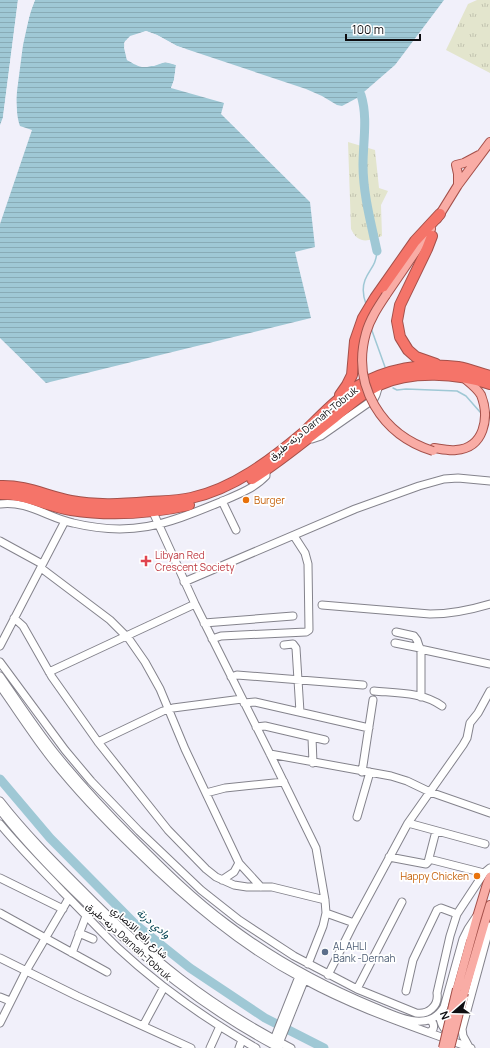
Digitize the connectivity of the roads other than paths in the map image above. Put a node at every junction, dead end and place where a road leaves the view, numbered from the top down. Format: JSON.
{"nodes":[{"id":1,"x":490,"y":142,"type":"edge"},
{"id":2,"x":490,"y":148,"type":"edge"},
{"id":3,"x":481,"y":154,"type":"junction"},
{"id":4,"x":458,"y":186,"type":"junction"},
{"id":5,"x":440,"y":214,"type":"junction"},
{"id":6,"x":432,"y":236,"type":"junction"},
{"id":7,"x":388,"y":296,"type":"junction"},
{"id":8,"x":442,"y":366,"type":"junction"},
{"id":9,"x":490,"y":376,"type":"edge"},
{"id":10,"x":463,"y":377,"type":"junction"},
{"id":11,"x":490,"y":384,"type":"edge"},
{"id":12,"x":332,"y":406,"type":"junction"},
{"id":13,"x":490,"y":427,"type":"edge"},
{"id":14,"x":434,"y":449,"type":"junction"},
{"id":15,"x":266,"y":470,"type":"junction"},
{"id":16,"x":490,"y":481,"type":"edge"},
{"id":17,"x":0,"y":486,"type":"edge"},
{"id":18,"x":0,"y":494,"type":"edge"},
{"id":19,"x":222,"y":501,"type":"junction"},
{"id":20,"x":0,"y":504,"type":"edge"},
{"id":21,"x":152,"y":510,"type":"junction"},
{"id":22,"x":65,"y":521,"type":"junction"},
{"id":23,"x":158,"y":525,"type":"junction"},
{"id":24,"x":236,"y":530,"type":"dead end"},
{"id":25,"x":294,"y":536,"type":"junction"},
{"id":26,"x":0,"y":541,"type":"edge"},
{"id":27,"x":42,"y":566,"type":"junction"},
{"id":28,"x":184,"y":582,"type":"junction"},
{"id":29,"x":195,"y":604,"type":"junction"},
{"id":30,"x":490,"y":604,"type":"edge"},
{"id":31,"x":322,"y":606,"type":"dead end"},
{"id":32,"x":293,"y":616,"type":"dead end"},
{"id":33,"x":14,"y":618,"type":"junction"},
{"id":34,"x":204,"y":623,"type":"junction"},
{"id":35,"x":396,"y":632,"type":"dead end"},
{"id":36,"x":126,"y":636,"type":"junction"},
{"id":37,"x":212,"y":638,"type":"junction"},
{"id":38,"x":396,"y":643,"type":"dead end"},
{"id":39,"x":284,"y":645,"type":"dead end"},
{"id":40,"x":0,"y":646,"type":"edge"},
{"id":41,"x":420,"y":648,"type":"junction"},
{"id":42,"x":0,"y":654,"type":"edge"},
{"id":43,"x":0,"y":662,"type":"edge"},
{"id":44,"x":490,"y":664,"type":"edge"},
{"id":45,"x":9,"y":672,"type":"junction"},
{"id":46,"x":49,"y":672,"type":"junction"},
{"id":47,"x":0,"y":676,"type":"edge"},
{"id":48,"x":231,"y":677,"type":"junction"},
{"id":49,"x":298,"y":680,"type":"junction"},
{"id":50,"x":0,"y":686,"type":"edge"},
{"id":51,"x":363,"y":686,"type":"dead end"},
{"id":52,"x":374,"y":691,"type":"dead end"},
{"id":53,"x":490,"y":691,"type":"edge"},
{"id":54,"x":421,"y":697,"type":"junction"},
{"id":55,"x":372,"y":700,"type":"dead end"},
{"id":56,"x":243,"y":701,"type":"junction"},
{"id":57,"x":442,"y":706,"type":"dead end"},
{"id":58,"x":168,"y":710,"type":"junction"},
{"id":59,"x":300,"y":712,"type":"junction"},
{"id":60,"x":256,"y":727,"type":"junction"},
{"id":61,"x":369,"y":728,"type":"junction"},
{"id":62,"x":312,"y":738,"type":"junction"},
{"id":63,"x":325,"y":740,"type":"dead end"},
{"id":64,"x":98,"y":742,"type":"junction"},
{"id":65,"x":270,"y":754,"type":"junction"},
{"id":66,"x":313,"y":763,"type":"junction"},
{"id":67,"x":362,"y":772,"type":"junction"},
{"id":68,"x":370,"y":772,"type":"junction"},
{"id":69,"x":284,"y":782,"type":"junction"},
{"id":70,"x":430,"y":792,"type":"junction"},
{"id":71,"x":206,"y":793,"type":"junction"},
{"id":72,"x":0,"y":801,"type":"edge"},
{"id":73,"x":0,"y":810,"type":"edge"},
{"id":74,"x":490,"y":813,"type":"edge"},
{"id":75,"x":357,"y":817,"type":"dead end"},
{"id":76,"x":408,"y":823,"type":"junction"},
{"id":77,"x":0,"y":824,"type":"edge"},
{"id":78,"x":436,"y":831,"type":"junction"},
{"id":79,"x":485,"y":844,"type":"dead end"},
{"id":80,"x":389,"y":857,"type":"junction"},
{"id":81,"x":429,"y":858,"type":"junction"},
{"id":82,"x":239,"y":863,"type":"junction"},
{"id":83,"x":488,"y":873,"type":"edge"},
{"id":84,"x":0,"y":878,"type":"edge"},
{"id":85,"x":222,"y":880,"type":"junction"},
{"id":86,"x":261,"y":887,"type":"junction"},
{"id":87,"x":69,"y":898,"type":"junction"},
{"id":88,"x":326,"y":900,"type":"junction"},
{"id":89,"x":402,"y":902,"type":"dead end"},
{"id":90,"x":490,"y":907,"type":"edge"},
{"id":91,"x":63,"y":909,"type":"junction"},
{"id":92,"x":0,"y":913,"type":"edge"},
{"id":93,"x":326,"y":913,"type":"junction"},
{"id":94,"x":456,"y":914,"type":"junction"},
{"id":95,"x":86,"y":916,"type":"junction"},
{"id":96,"x":476,"y":917,"type":"junction"},
{"id":97,"x":490,"y":918,"type":"edge"},
{"id":98,"x":239,"y":920,"type":"junction"},
{"id":99,"x":354,"y":923,"type":"junction"},
{"id":100,"x":490,"y":926,"type":"edge"},
{"id":101,"x":233,"y":928,"type":"junction"},
{"id":102,"x":116,"y":931,"type":"junction"},
{"id":103,"x":79,"y":933,"type":"junction"},
{"id":104,"x":45,"y":939,"type":"junction"},
{"id":105,"x":93,"y":940,"type":"dead end"},
{"id":106,"x":110,"y":940,"type":"junction"},
{"id":107,"x":448,"y":946,"type":"junction"},
{"id":108,"x":461,"y":949,"type":"junction"},
{"id":109,"x":72,"y":953,"type":"junction"},
{"id":110,"x":0,"y":958,"type":"edge"},
{"id":111,"x":308,"y":964,"type":"junction"},
{"id":112,"x":26,"y":971,"type":"junction"},
{"id":113,"x":107,"y":972,"type":"dead end"},
{"id":114,"x":328,"y":975,"type":"junction"},
{"id":115,"x":302,"y":978,"type":"junction"},
{"id":116,"x":164,"y":987,"type":"junction"},
{"id":117,"x":357,"y":989,"type":"junction"},
{"id":118,"x":406,"y":991,"type":"dead end"},
{"id":119,"x":461,"y":991,"type":"junction"},
{"id":120,"x":0,"y":997,"type":"edge"},
{"id":121,"x":10,"y":1001,"type":"junction"},
{"id":122,"x":439,"y":1014,"type":"junction"},
{"id":123,"x":430,"y":1020,"type":"junction"},
{"id":124,"x":0,"y":1023,"type":"edge"},
{"id":125,"x":143,"y":1026,"type":"junction"},
{"id":126,"x":220,"y":1026,"type":"junction"},
{"id":127,"x":462,"y":1029,"type":"junction"},
{"id":128,"x":429,"y":1032,"type":"junction"},
{"id":129,"x":242,"y":1040,"type":"junction"},
{"id":130,"x":277,"y":1042,"type":"edge"},
{"id":131,"x":191,"y":1048,"type":"edge"},
{"id":132,"x":210,"y":1048,"type":"edge"},
{"id":133,"x":239,"y":1048,"type":"edge"},
{"id":134,"x":256,"y":1048,"type":"edge"},
{"id":135,"x":291,"y":1048,"type":"edge"},
{"id":136,"x":442,"y":1048,"type":"edge"},
{"id":137,"x":450,"y":1048,"type":"edge"},
{"id":138,"x":470,"y":1048,"type":"edge"}],
"edges":[{"from":1,"to":3,"type":"main road"},
{"from":2,"to":6,"type":"main road"},
{"from":3,"to":4,"type":"main road"},
{"from":3,"to":4,"type":"main road"},
{"from":4,"to":5,"type":"main road"},
{"from":5,"to":7,"type":"main road"},
{"from":5,"to":12,"type":"highway"},
{"from":6,"to":7,"type":"main road"},
{"from":6,"to":8,"type":"highway"},
{"from":7,"to":14,"type":"main road","bridge":true},
{"from":8,"to":9,"type":"highway","name":"درنه-طبرق Darnah-Tobruk"},
{"from":8,"to":12,"type":"highway","name":"درنه-طبرق Darnah-Tobruk"},
{"from":10,"to":11,"type":"highway","name":"درنه-طبرق Darnah-Tobruk"},
{"from":10,"to":14,"type":"main road"},
{"from":10,"to":15,"type":"highway","name":"درنه-طبرق Darnah-Tobruk"},
{"from":12,"to":17,"type":"highway","name":"درنه-طبرق Darnah-Tobruk"},
{"from":13,"to":14,"type":"main road"},
{"from":15,"to":19,"type":"street"},
{"from":15,"to":21,"type":"highway","name":"درنه-طبرق Darnah-Tobruk"},
{"from":16,"to":25,"type":"street"},
{"from":18,"to":21,"type":"highway","name":"درنه-طبرق Darnah-Tobruk"},
{"from":19,"to":23,"type":"street"},
{"from":19,"to":24,"type":"street"},
{"from":20,"to":22,"type":"street"},
{"from":21,"to":23,"type":"street"},
{"from":22,"to":23,"type":"street"},
{"from":22,"to":27,"type":"street"},
{"from":23,"to":28,"type":"street"},
{"from":25,"to":28,"type":"street"},
{"from":25,"to":37,"type":"street"},
{"from":26,"to":27,"type":"street"},
{"from":27,"to":33,"type":"street"},
{"from":27,"to":36,"type":"street"},
{"from":28,"to":29,"type":"street"},
{"from":29,"to":34,"type":"street"},
{"from":29,"to":36,"type":"street"},
{"from":30,"to":31,"type":"street"},
{"from":32,"to":34,"type":"street"},
{"from":33,"to":40,"type":"street"},
{"from":33,"to":46,"type":"street"},
{"from":34,"to":37,"type":"street"},
{"from":35,"to":41,"type":"street"},
{"from":36,"to":46,"type":"street"},
{"from":36,"to":58,"type":"street"},
{"from":37,"to":48,"type":"street"},
{"from":38,"to":41,"type":"street"},
{"from":39,"to":49,"type":"street"},
{"from":41,"to":44,"type":"street"},
{"from":41,"to":54,"type":"street"},
{"from":42,"to":45,"type":"street"},
{"from":43,"to":45,"type":"street"},
{"from":45,"to":98,"type":"street"},
{"from":46,"to":64,"type":"street"},
{"from":47,"to":101,"type":"street"},
{"from":48,"to":49,"type":"street"},
{"from":48,"to":56,"type":"street"},
{"from":49,"to":51,"type":"street"},
{"from":49,"to":59,"type":"street"},
{"from":50,"to":115,"type":"street"},
{"from":52,"to":54,"type":"street"},
{"from":53,"to":70,"type":"street"},
{"from":54,"to":57,"type":"street"},
{"from":55,"to":61,"type":"street"},
{"from":56,"to":58,"type":"street"},
{"from":56,"to":59,"type":"street"},
{"from":56,"to":60,"type":"street"},
{"from":58,"to":64,"type":"street"},
{"from":58,"to":71,"type":"street"},
{"from":59,"to":61,"type":"street"},
{"from":60,"to":62,"type":"street"},
{"from":60,"to":65,"type":"street"},
{"from":61,"to":67,"type":"street"},
{"from":62,"to":63,"type":"street"},
{"from":62,"to":66,"type":"street"},
{"from":64,"to":85,"type":"street"},
{"from":65,"to":66,"type":"street"},
{"from":65,"to":69,"type":"street"},
{"from":66,"to":67,"type":"street"},
{"from":67,"to":68,"type":"street"},
{"from":68,"to":70,"type":"street"},
{"from":68,"to":75,"type":"street"},
{"from":69,"to":71,"type":"street"},
{"from":69,"to":88,"type":"street"},
{"from":70,"to":74,"type":"street"},
{"from":70,"to":76,"type":"street"},
{"from":71,"to":82,"type":"street"},
{"from":72,"to":130,"type":"street","name":"شارع رافع الانصاري"},
{"from":73,"to":102,"type":"street","name":"درنه-طبرق Darnah-Tobruk"},
{"from":76,"to":78,"type":"street"},
{"from":76,"to":80,"type":"street"},
{"from":77,"to":87,"type":"street"},
{"from":78,"to":79,"type":"street"},
{"from":78,"to":81,"type":"street"},
{"from":80,"to":81,"type":"street"},
{"from":80,"to":99,"type":"street"},
{"from":81,"to":83,"type":"street"},
{"from":82,"to":85,"type":"street"},
{"from":82,"to":86,"type":"street"},
{"from":83,"to":94,"type":"street"},
{"from":83,"to":96,"type":"main road"},
{"from":84,"to":91,"type":"street"},
{"from":85,"to":86,"type":"street"},
{"from":86,"to":88,"type":"street"},
{"from":87,"to":91,"type":"street"},
{"from":87,"to":95,"type":"street"},
{"from":88,"to":93,"type":"street"},
{"from":89,"to":117,"type":"street"},
{"from":90,"to":97,"type":"street"},
{"from":90,"to":119,"type":"main road"},
{"from":91,"to":104,"type":"street"},
{"from":92,"to":104,"type":"street"},
{"from":93,"to":99,"type":"street"},
{"from":93,"to":111,"type":"street"},
{"from":94,"to":107,"type":"street"},
{"from":94,"to":118,"type":"street"},
{"from":95,"to":103,"type":"street"},
{"from":95,"to":106,"type":"street"},
{"from":96,"to":108,"type":"street"},
{"from":96,"to":119,"type":"main road"},
{"from":98,"to":101,"type":"street"},
{"from":98,"to":111,"type":"street"},
{"from":99,"to":114,"type":"street"},
{"from":100,"to":127,"type":"street"},
{"from":101,"to":115,"type":"street"},
{"from":102,"to":106,"type":"street"},
{"from":102,"to":130,"type":"street","name":"درنه-طبرق Darnah-Tobruk"},
{"from":103,"to":105,"type":"street"},
{"from":103,"to":109,"type":"street"},
{"from":104,"to":109,"type":"street"},
{"from":104,"to":112,"type":"street"},
{"from":106,"to":116,"type":"street"},
{"from":107,"to":108,"type":"street"},
{"from":107,"to":117,"type":"street"},
{"from":108,"to":122,"type":"street"},
{"from":109,"to":113,"type":"street"},
{"from":110,"to":112,"type":"street"},
{"from":111,"to":114,"type":"street"},
{"from":112,"to":121,"type":"street"},
{"from":112,"to":125,"type":"street"},
{"from":114,"to":117,"type":"street"},
{"from":115,"to":123,"type":"street"},
{"from":115,"to":128,"type":"street"},
{"from":115,"to":130,"type":"street"},
{"from":116,"to":125,"type":"street"},
{"from":116,"to":126,"type":"street"},
{"from":119,"to":136,"type":"main road","bridge":true},
{"from":119,"to":137,"type":"main road","bridge":true},
{"from":120,"to":121,"type":"street"},
{"from":121,"to":124,"type":"street"},
{"from":122,"to":123,"type":"street"},
{"from":122,"to":127,"type":"street"},
{"from":123,"to":128,"type":"street"},
{"from":125,"to":131,"type":"street"},
{"from":126,"to":129,"type":"street"},
{"from":126,"to":132,"type":"street"},
{"from":127,"to":138,"type":"street"},
{"from":128,"to":138,"type":"street"},
{"from":129,"to":133,"type":"street"},
{"from":129,"to":134,"type":"street"},
{"from":130,"to":135,"type":"street","name":"شارع رافع الانصاري"}]}
